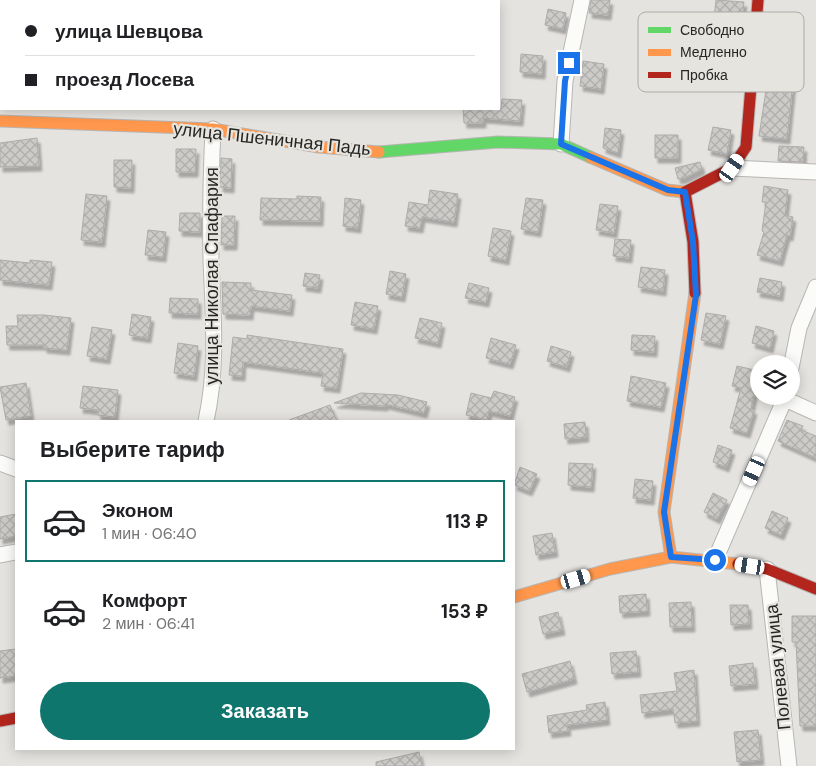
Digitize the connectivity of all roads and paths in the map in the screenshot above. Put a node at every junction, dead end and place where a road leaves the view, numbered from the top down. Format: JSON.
{"nodes":[{"id":1,"x":582,"y":0,"type":"edge"},
{"id":2,"x":750,"y":92,"type":"edge"},
{"id":3,"x":0,"y":121,"type":"edge"},
{"id":4,"x":213,"y":129,"type":"junction"},
{"id":5,"x":561,"y":144,"type":"junction"},
{"id":6,"x":732,"y":168,"type":"junction"},
{"id":7,"x":816,"y":172,"type":"edge"},
{"id":8,"x":685,"y":192,"type":"junction"},
{"id":9,"x":816,"y":287,"type":"edge"},
{"id":10,"x":794,"y":355,"type":"edge"},
{"id":11,"x":783,"y":405,"type":"edge"},
{"id":12,"x":800,"y":405,"type":"edge"},
{"id":13,"x":816,"y":413,"type":"edge"},
{"id":14,"x":206,"y":420,"type":"edge"},
{"id":15,"x":0,"y":463,"type":"edge"},
{"id":16,"x":15,"y":469,"type":"edge"},
{"id":17,"x":15,"y":552,"type":"edge"},
{"id":18,"x":0,"y":555,"type":"edge"},
{"id":19,"x":671,"y":557,"type":"junction"},
{"id":20,"x":715,"y":560,"type":"junction"},
{"id":21,"x":767,"y":569,"type":"junction"},
{"id":22,"x":816,"y":589,"type":"edge"},
{"id":23,"x":515,"y":597,"type":"edge"},
{"id":24,"x":15,"y":718,"type":"edge"},
{"id":25,"x":0,"y":721,"type":"edge"},
{"id":26,"x":789,"y":766,"type":"edge"}],
"edges":[{"from":1,"to":5,"type":"street"},
{"from":2,"to":6,"type":"street"},
{"from":3,"to":4,"type":"street","name":"улица Пшеничная Падь"},
{"from":4,"to":5,"type":"street","name":"улица Пшеничная Падь"},
{"from":4,"to":14,"type":"street","name":"улица Николая Спафария"},
{"from":5,"to":8,"type":"street","name":"улица Пшеничная Падь"},
{"from":6,"to":7,"type":"street"},
{"from":6,"to":8,"type":"street"},
{"from":8,"to":19,"type":"street"},
{"from":9,"to":10,"type":"street"},
{"from":11,"to":20,"type":"street"},
{"from":12,"to":13,"type":"street"},
{"from":15,"to":16,"type":"street"},
{"from":17,"to":18,"type":"street"},
{"from":19,"to":20,"type":"street"},
{"from":19,"to":23,"type":"street"},
{"from":20,"to":21,"type":"street"},
{"from":21,"to":22,"type":"street"},
{"from":21,"to":26,"type":"street","name":"Полевая улица"},
{"from":24,"to":25,"type":"street"}]}
